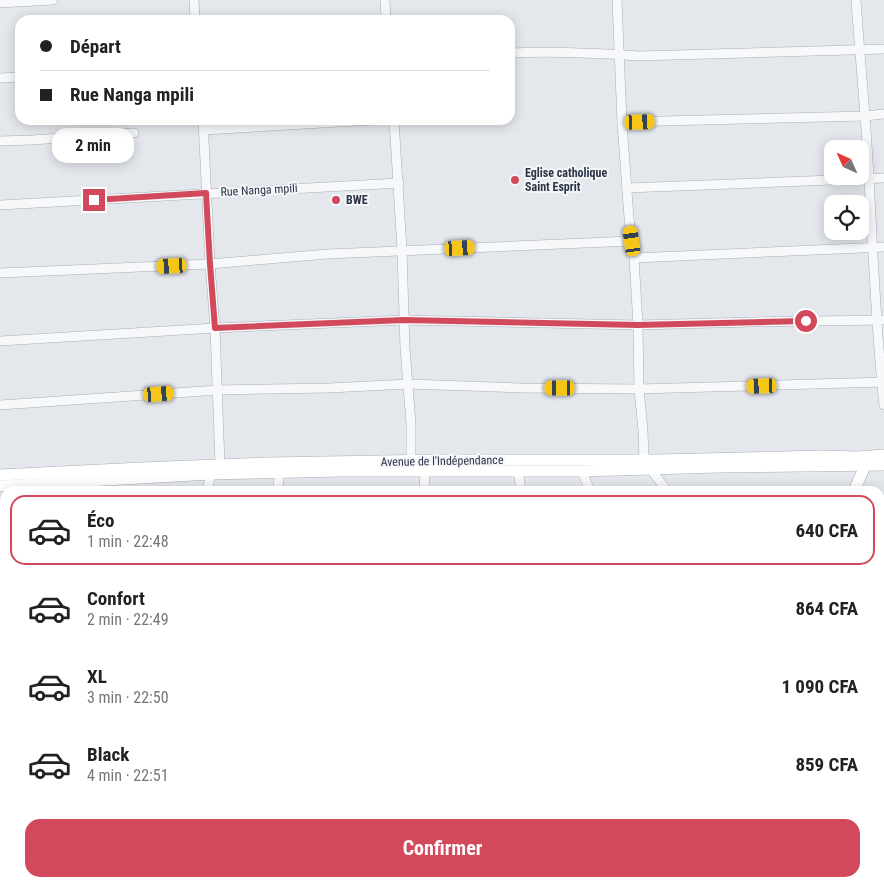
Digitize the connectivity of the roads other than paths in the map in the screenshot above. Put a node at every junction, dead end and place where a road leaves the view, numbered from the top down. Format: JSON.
{"nodes":[{"id":1,"x":53,"y":0,"type":"edge"},
{"id":2,"x":194,"y":0,"type":"edge"},
{"id":3,"x":385,"y":0,"type":"edge"},
{"id":4,"x":617,"y":0,"type":"edge"},
{"id":5,"x":856,"y":0,"type":"edge"},
{"id":6,"x":0,"y":3,"type":"edge"},
{"id":7,"x":195,"y":15,"type":"edge"},
{"id":8,"x":386,"y":15,"type":"edge"},
{"id":9,"x":884,"y":49,"type":"edge"},
{"id":10,"x":859,"y":50,"type":"junction"},
{"id":11,"x":515,"y":53,"type":"edge"},
{"id":12,"x":619,"y":54,"type":"junction"},
{"id":13,"x":15,"y":77,"type":"edge"},
{"id":14,"x":0,"y":78,"type":"edge"},
{"id":15,"x":884,"y":114,"type":"edge"},
{"id":16,"x":865,"y":116,"type":"junction"},
{"id":17,"x":622,"y":122,"type":"junction"},
{"id":18,"x":204,"y":125,"type":"edge"},
{"id":19,"x":288,"y":125,"type":"edge"},
{"id":20,"x":394,"y":125,"type":"edge"},
{"id":21,"x":204,"y":130,"type":"junction"},
{"id":22,"x":134,"y":132,"type":"dead end"},
{"id":23,"x":867,"y":140,"type":"edge"},
{"id":24,"x":0,"y":141,"type":"edge"},
{"id":25,"x":869,"y":178,"type":"joint"},
{"id":26,"x":884,"y":178,"type":"edge"},
{"id":27,"x":824,"y":180,"type":"edge"},
{"id":28,"x":399,"y":183,"type":"junction"},
{"id":29,"x":627,"y":188,"type":"junction"},
{"id":30,"x":206,"y":193,"type":"junction"},
{"id":31,"x":0,"y":205,"type":"edge"},
{"id":32,"x":632,"y":241,"type":"junction"},
{"id":33,"x":884,"y":246,"type":"edge"},
{"id":34,"x":872,"y":247,"type":"junction"},
{"id":35,"x":402,"y":250,"type":"junction"},
{"id":36,"x":634,"y":258,"type":"junction"},
{"id":37,"x":210,"y":264,"type":"junction"},
{"id":38,"x":0,"y":273,"type":"edge"},
{"id":39,"x":404,"y":320,"type":"junction"},
{"id":40,"x":881,"y":320,"type":"edge"},
{"id":41,"x":638,"y":325,"type":"junction"},
{"id":42,"x":215,"y":328,"type":"junction"},
{"id":43,"x":0,"y":341,"type":"edge"},
{"id":44,"x":883,"y":382,"type":"edge"},
{"id":45,"x":408,"y":384,"type":"junction"},
{"id":46,"x":640,"y":389,"type":"junction"},
{"id":47,"x":218,"y":390,"type":"junction"},
{"id":48,"x":0,"y":405,"type":"edge"},
{"id":49,"x":884,"y":405,"type":"edge"},
{"id":50,"x":884,"y":455,"type":"edge"},
{"id":51,"x":411,"y":461,"type":"junction"},
{"id":52,"x":867,"y":461,"type":"junction"},
{"id":53,"x":647,"y":464,"type":"junction"},
{"id":54,"x":884,"y":466,"type":"edge"},
{"id":55,"x":216,"y":470,"type":"junction"},
{"id":56,"x":518,"y":470,"type":"junction"},
{"id":57,"x":424,"y":471,"type":"junction"},
{"id":58,"x":582,"y":471,"type":"junction"},
{"id":59,"x":280,"y":473,"type":"junction"},
{"id":60,"x":0,"y":475,"type":"edge"},
{"id":61,"x":0,"y":486,"type":"edge"},
{"id":62,"x":209,"y":486,"type":"edge"},
{"id":63,"x":278,"y":486,"type":"edge"},
{"id":64,"x":424,"y":486,"type":"edge"},
{"id":65,"x":520,"y":486,"type":"edge"},
{"id":66,"x":588,"y":486,"type":"edge"},
{"id":67,"x":663,"y":486,"type":"edge"},
{"id":68,"x":856,"y":486,"type":"edge"}],
"edges":[{"from":1,"to":6,"type":"street"},
{"from":2,"to":7,"type":"street"},
{"from":3,"to":8,"type":"street"},
{"from":4,"to":12,"type":"street"},
{"from":5,"to":10,"type":"street"},
{"from":9,"to":10,"type":"street"},
{"from":10,"to":12,"type":"street"},
{"from":10,"to":16,"type":"street"},
{"from":11,"to":12,"type":"street"},
{"from":12,"to":17,"type":"street"},
{"from":13,"to":14,"type":"street"},
{"from":15,"to":16,"type":"street"},
{"from":16,"to":17,"type":"street"},
{"from":16,"to":23,"type":"street"},
{"from":17,"to":29,"type":"street"},
{"from":18,"to":21,"type":"street"},
{"from":19,"to":21,"type":"street"},
{"from":20,"to":28,"type":"street"},
{"from":21,"to":30,"type":"street"},
{"from":22,"to":24,"type":"street"},
{"from":25,"to":26,"type":"street"},
{"from":25,"to":34,"type":"street"},
{"from":27,"to":29,"type":"street"},
{"from":28,"to":30,"type":"street","name":"Rue Nanga mpili"},
{"from":28,"to":35,"type":"street"},
{"from":29,"to":32,"type":"street"},
{"from":30,"to":31,"type":"street","name":"Rue Nanga mpili"},
{"from":30,"to":37,"type":"street"},
{"from":32,"to":35,"type":"street"},
{"from":32,"to":36,"type":"street"},
{"from":33,"to":34,"type":"street"},
{"from":34,"to":36,"type":"street"},
{"from":34,"to":40,"type":"street"},
{"from":35,"to":37,"type":"street"},
{"from":35,"to":39,"type":"street"},
{"from":36,"to":41,"type":"street"},
{"from":37,"to":38,"type":"street"},
{"from":37,"to":42,"type":"street"},
{"from":39,"to":41,"type":"street"},
{"from":39,"to":42,"type":"street"},
{"from":39,"to":45,"type":"street"},
{"from":40,"to":41,"type":"street"},
{"from":40,"to":44,"type":"street"},
{"from":41,"to":46,"type":"street"},
{"from":42,"to":43,"type":"street"},
{"from":42,"to":47,"type":"street"},
{"from":44,"to":46,"type":"street"},
{"from":44,"to":49,"type":"street"},
{"from":45,"to":46,"type":"street"},
{"from":45,"to":47,"type":"street"},
{"from":45,"to":51,"type":"street"},
{"from":46,"to":53,"type":"street"},
{"from":47,"to":48,"type":"street"},
{"from":47,"to":55,"type":"street"},
{"from":50,"to":52,"type":"street","name":"Avenue de l'Indépendance"},
{"from":51,"to":53,"type":"street","name":"Avenue de l'Indépendance"},
{"from":51,"to":55,"type":"street","name":"Avenue de l'Indépendance"},
{"from":52,"to":53,"type":"street","name":"Avenue de l'Indépendance"},
{"from":52,"to":54,"type":"street","name":"Avenue de l'Indépendance"},
{"from":52,"to":68,"type":"street"},
{"from":53,"to":58,"type":"street","name":"Avenue de l'Indépendance"},
{"from":53,"to":67,"type":"street"},
{"from":55,"to":59,"type":"street","name":"Avenue de l'Indépendance"},
{"from":55,"to":60,"type":"street","name":"Avenue de l'Indépendance"},
{"from":55,"to":61,"type":"street","name":"Avenue de l'Indépendance"},
{"from":55,"to":62,"type":"street"},
{"from":56,"to":57,"type":"street","name":"Avenue de l'Indépendance"},
{"from":56,"to":58,"type":"street","name":"Avenue de l'Indépendance"},
{"from":56,"to":65,"type":"street"},
{"from":57,"to":59,"type":"street","name":"Avenue de l'Indépendance"},
{"from":57,"to":64,"type":"street"},
{"from":58,"to":66,"type":"street"},
{"from":59,"to":63,"type":"street"}]}
